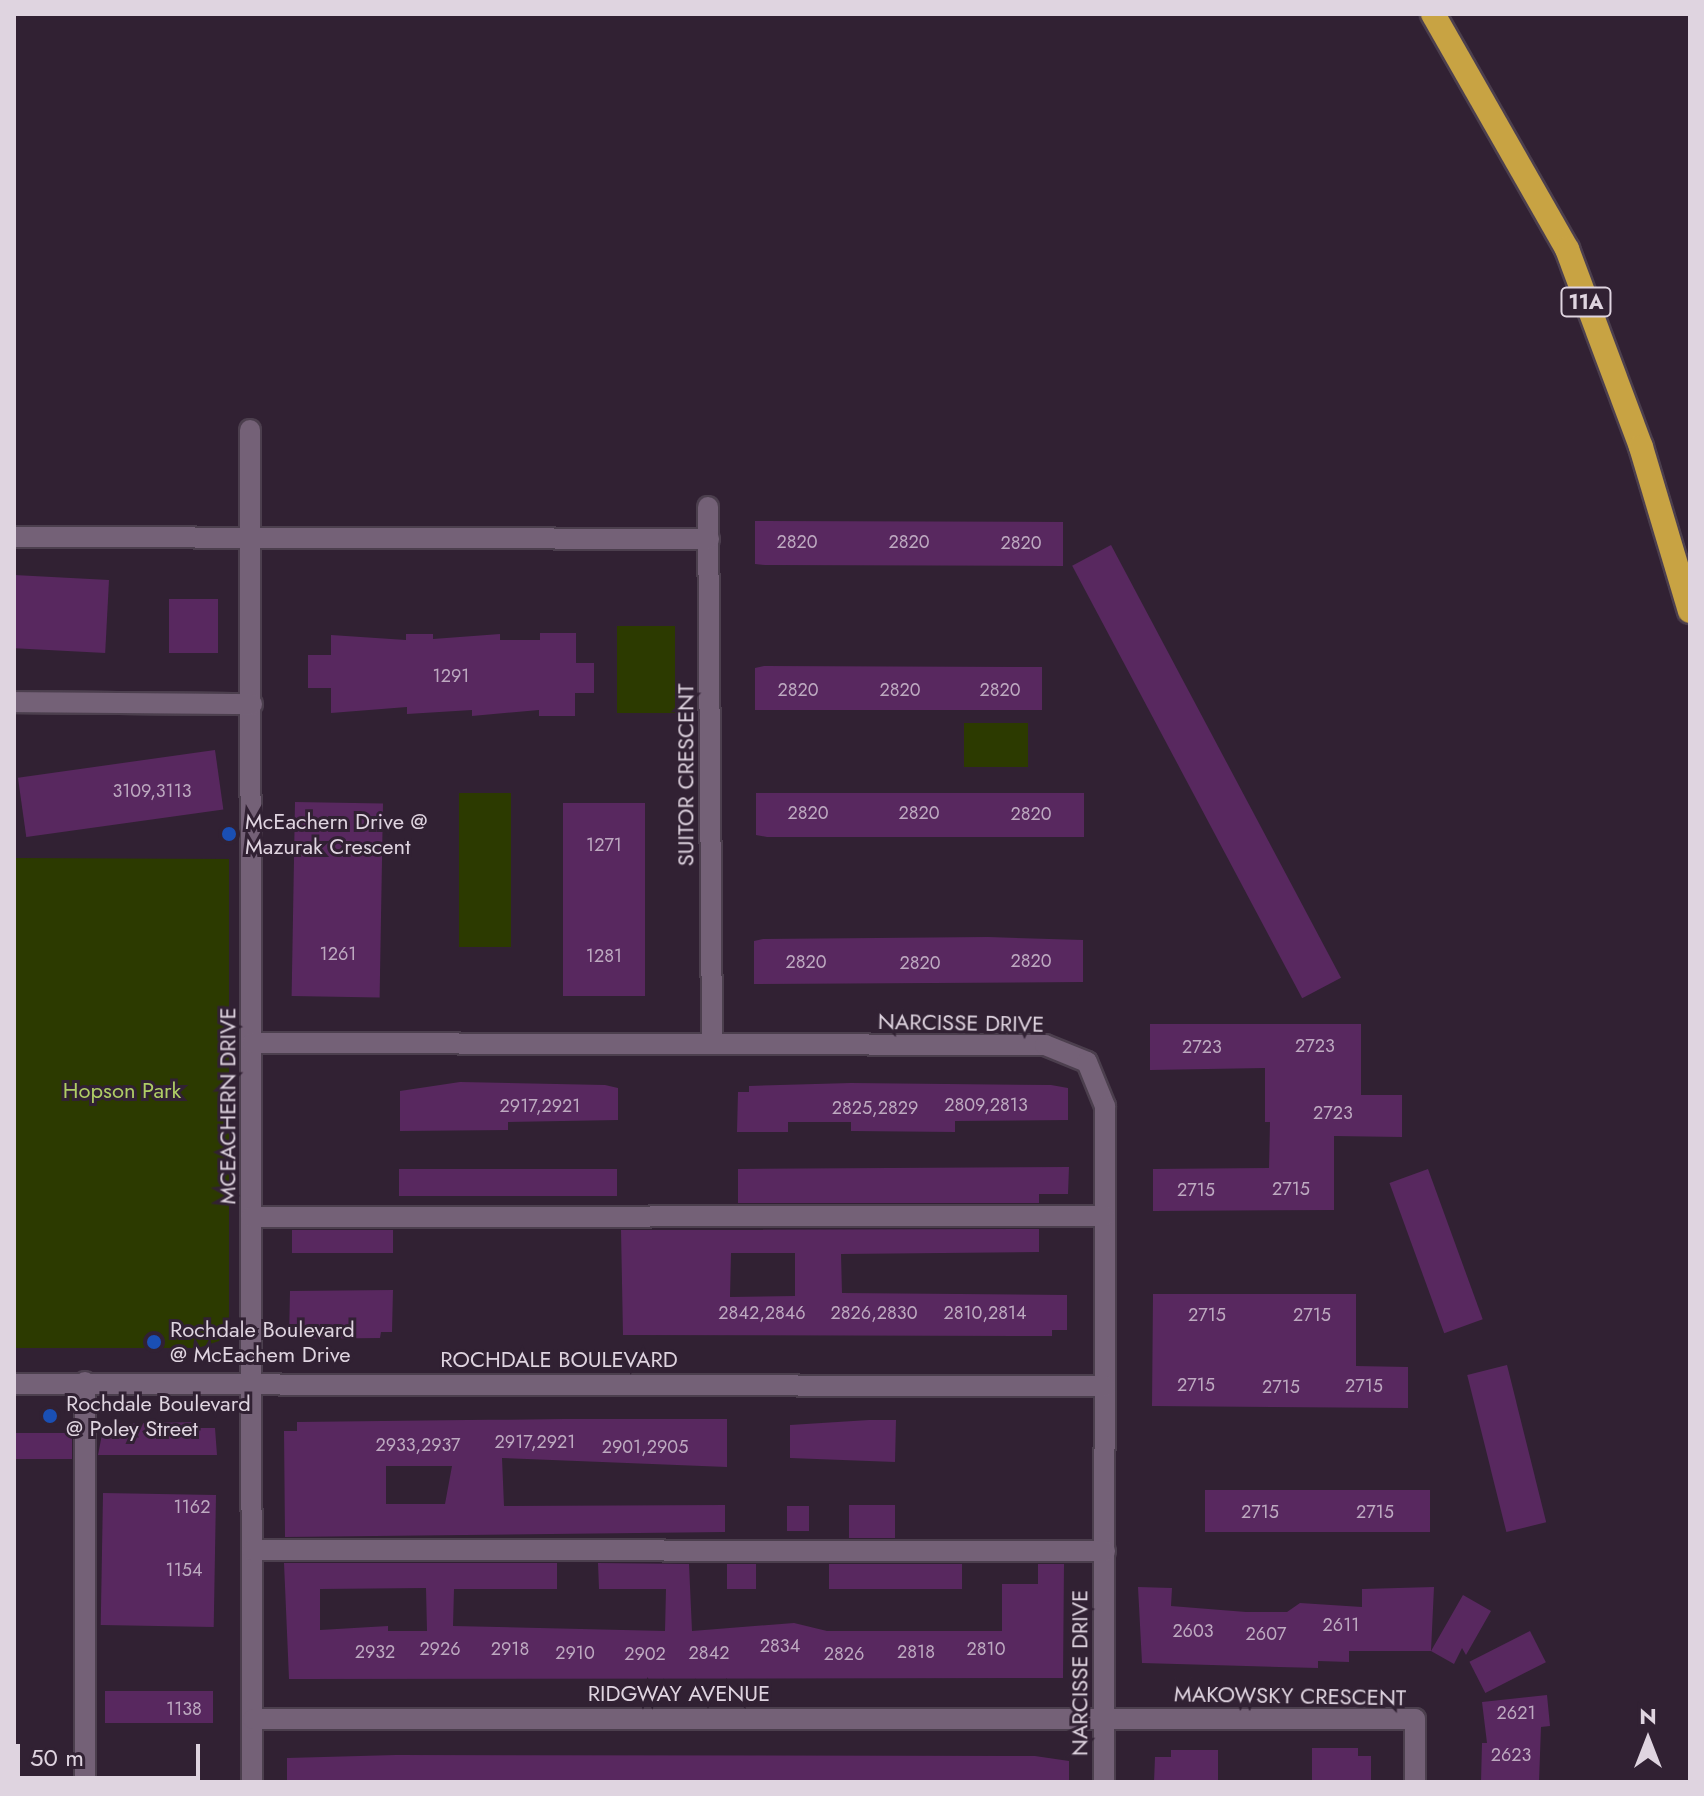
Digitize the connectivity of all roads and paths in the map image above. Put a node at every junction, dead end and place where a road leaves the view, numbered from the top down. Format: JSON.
{"nodes":[{"id":1,"x":1433,"y":14,"type":"edge"},
{"id":2,"x":250,"y":430,"type":"dead end"},
{"id":3,"x":708,"y":507,"type":"dead end"},
{"id":4,"x":14,"y":537,"type":"edge"},
{"id":5,"x":251,"y":538,"type":"junction"},
{"id":6,"x":709,"y":539,"type":"junction"},
{"id":7,"x":1690,"y":611,"type":"edge"},
{"id":8,"x":14,"y":702,"type":"edge"},
{"id":9,"x":252,"y":704,"type":"junction"},
{"id":10,"x":252,"y":1043,"type":"junction"},
{"id":11,"x":712,"y":1044,"type":"junction"},
{"id":12,"x":1105,"y":1216,"type":"junction"},
{"id":13,"x":251,"y":1217,"type":"junction"},
{"id":14,"x":85,"y":1382,"type":"junction"},
{"id":15,"x":252,"y":1382,"type":"junction"},
{"id":16,"x":14,"y":1384,"type":"edge"},
{"id":17,"x":1105,"y":1386,"type":"junction"},
{"id":18,"x":252,"y":1550,"type":"junction"},
{"id":19,"x":1105,"y":1551,"type":"junction"},
{"id":20,"x":1104,"y":1718,"type":"junction"},
{"id":21,"x":253,"y":1719,"type":"junction"},
{"id":22,"x":85,"y":1782,"type":"edge"},
{"id":23,"x":252,"y":1782,"type":"edge"},
{"id":24,"x":1104,"y":1782,"type":"edge"},
{"id":25,"x":1415,"y":1782,"type":"edge"}],
"edges":[{"from":1,"to":7,"type":"highway","number":"11A"},
{"from":2,"to":5,"type":"street","name":"MCEACHERN DRIVE"},
{"from":3,"to":6,"type":"street","name":"SUITOR CRESCENT"},
{"from":4,"to":5,"type":"street"},
{"from":5,"to":6,"type":"street"},
{"from":5,"to":9,"type":"street","name":"MCEACHERN DRIVE"},
{"from":6,"to":11,"type":"street","name":"SUITOR CRESCENT"},
{"from":8,"to":9,"type":"street"},
{"from":9,"to":10,"type":"street","name":"MCEACHERN DRIVE"},
{"from":10,"to":11,"type":"street","name":"NARCISSE DRIVE"},
{"from":10,"to":13,"type":"street","name":"MCEACHERN DRIVE"},
{"from":11,"to":12,"type":"street","name":"NARCISSE DRIVE"},
{"from":12,"to":13,"type":"street"},
{"from":12,"to":17,"type":"street","name":"NARCISSE DRIVE"},
{"from":13,"to":15,"type":"street","name":"MCEACHERN DRIVE"},
{"from":14,"to":15,"type":"street","name":"ROCHDALE BOULEVARD"},
{"from":14,"to":16,"type":"street","name":"ROCHDALE BOULEVARD"},
{"from":14,"to":22,"type":"street"},
{"from":15,"to":17,"type":"street","name":"ROCHDALE BOULEVARD"},
{"from":15,"to":18,"type":"street","name":"MCEACHERN DRIVE"},
{"from":17,"to":19,"type":"street","name":"NARCISSE DRIVE"},
{"from":18,"to":19,"type":"street"},
{"from":18,"to":21,"type":"street","name":"MCEACHERN DRIVE"},
{"from":19,"to":20,"type":"street","name":"NARCISSE DRIVE"},
{"from":20,"to":21,"type":"street","name":"RIDGWAY AVENUE"},
{"from":20,"to":24,"type":"street","name":"NARCISSE DRIVE"},
{"from":20,"to":25,"type":"street","name":"MAKOWSKY CRESCENT"},
{"from":21,"to":23,"type":"street","name":"MCEACHERN DRIVE"}]}
